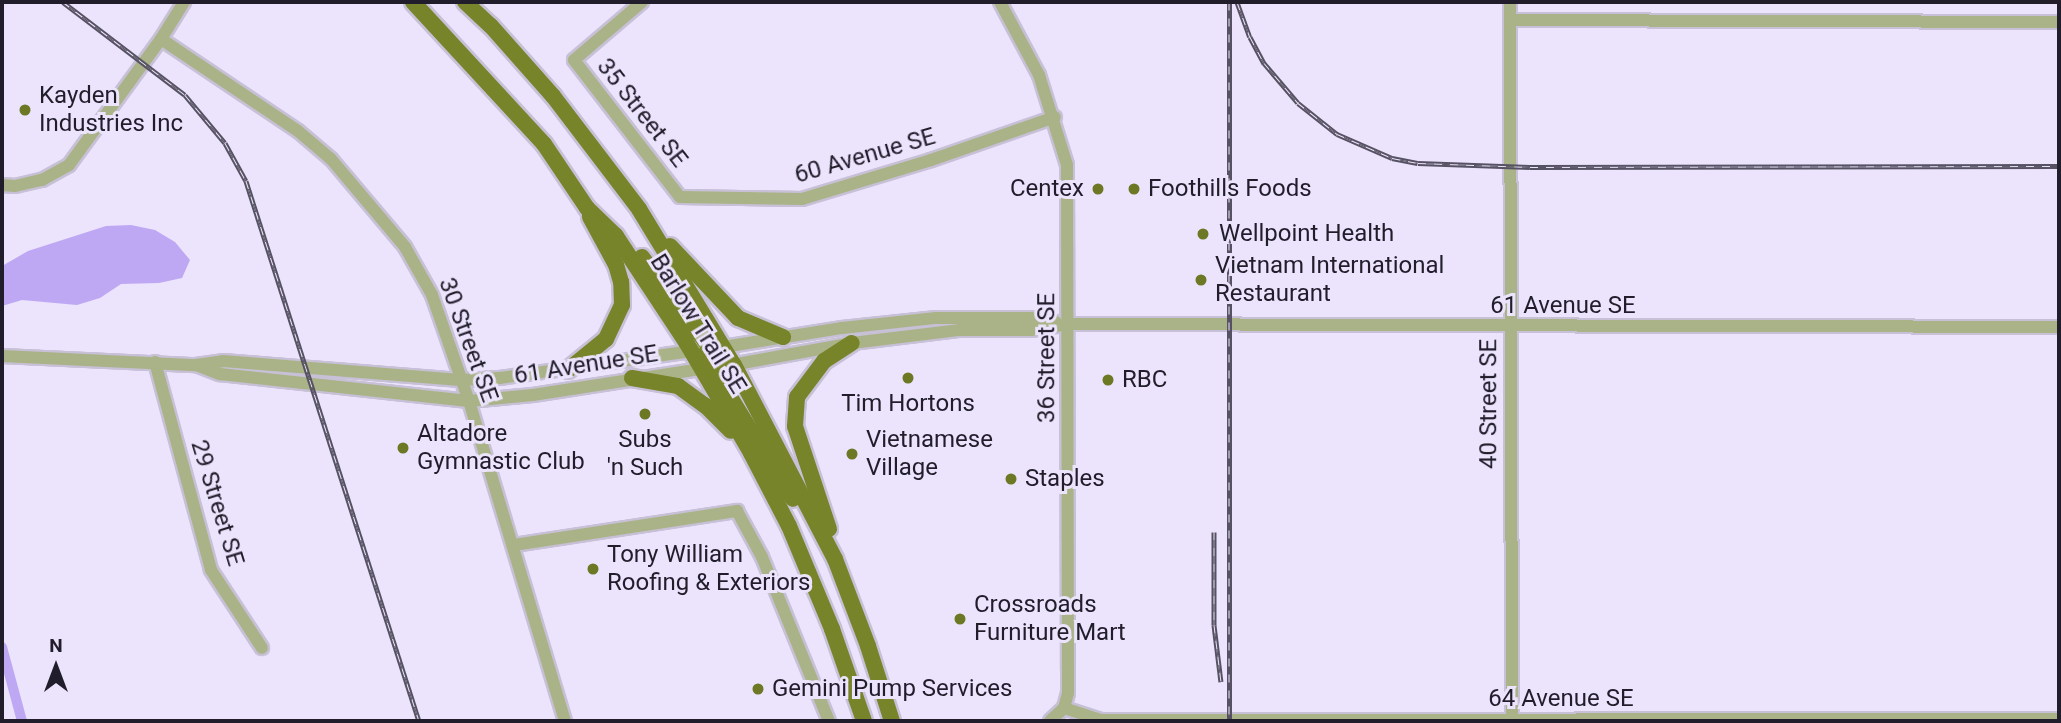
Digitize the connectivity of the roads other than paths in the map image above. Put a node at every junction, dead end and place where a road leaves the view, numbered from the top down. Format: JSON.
{"nodes":[{"id":1,"x":184,"y":2,"type":"edge"},
{"id":2,"x":399,"y":2,"type":"edge"},
{"id":3,"x":414,"y":2,"type":"edge"},
{"id":4,"x":465,"y":2,"type":"edge"},
{"id":5,"x":471,"y":2,"type":"edge"},
{"id":6,"x":642,"y":2,"type":"edge"},
{"id":7,"x":1000,"y":2,"type":"edge"},
{"id":8,"x":1510,"y":2,"type":"edge"},
{"id":9,"x":1510,"y":20,"type":"junction"},
{"id":10,"x":2059,"y":22,"type":"edge"},
{"id":11,"x":491,"y":26,"type":"junction"},
{"id":12,"x":438,"y":28,"type":"junction"},
{"id":13,"x":161,"y":39,"type":"junction"},
{"id":14,"x":1055,"y":117,"type":"junction"},
{"id":15,"x":2,"y":185,"type":"edge"},
{"id":16,"x":680,"y":197,"type":"joint"},
{"id":17,"x":587,"y":208,"type":"junction"},
{"id":18,"x":639,"y":209,"type":"junction"},
{"id":19,"x":616,"y":236,"type":"junction"},
{"id":20,"x":1067,"y":324,"type":"junction"},
{"id":21,"x":1510,"y":327,"type":"junction"},
{"id":22,"x":2059,"y":327,"type":"edge"},
{"id":23,"x":783,"y":337,"type":"junction"},
{"id":24,"x":852,"y":343,"type":"junction"},
{"id":25,"x":716,"y":348,"type":"junction"},
{"id":26,"x":691,"y":351,"type":"junction"},
{"id":27,"x":2,"y":356,"type":"edge"},
{"id":28,"x":155,"y":362,"type":"junction"},
{"id":29,"x":196,"y":365,"type":"junction"},
{"id":30,"x":734,"y":365,"type":"junction"},
{"id":31,"x":706,"y":368,"type":"junction"},
{"id":32,"x":568,"y":370,"type":"junction"},
{"id":33,"x":632,"y":378,"type":"junction"},
{"id":34,"x":460,"y":380,"type":"junction"},
{"id":35,"x":469,"y":401,"type":"junction"},
{"id":36,"x":751,"y":453,"type":"junction"},
{"id":37,"x":816,"y":522,"type":"junction"},
{"id":38,"x":514,"y":545,"type":"junction"},
{"id":39,"x":835,"y":559,"type":"junction"},
{"id":40,"x":262,"y":648,"type":"dead end"},
{"id":41,"x":1064,"y":709,"type":"junction"},
{"id":42,"x":2059,"y":719,"type":"edge"},
{"id":43,"x":1512,"y":720,"type":"edge"},
{"id":44,"x":1842,"y":720,"type":"edge"},
{"id":45,"x":565,"y":721,"type":"edge"},
{"id":46,"x":829,"y":721,"type":"edge"},
{"id":47,"x":864,"y":721,"type":"edge"},
{"id":48,"x":892,"y":721,"type":"edge"},
{"id":49,"x":1050,"y":721,"type":"edge"}],
"edges":[{"from":1,"to":13,"type":"street"},
{"from":2,"to":12,"type":"main road"},
{"from":3,"to":12,"type":"main road","name":"Barlow Trail SE"},
{"from":4,"to":11,"type":"main road","name":"Barlow Trail SE"},
{"from":5,"to":11,"type":"main road"},
{"from":6,"to":16,"type":"street","name":"35 Street SE"},
{"from":7,"to":14,"type":"street","name":"36 Street SE"},
{"from":8,"to":9,"type":"street","name":"40 Street SE"},
{"from":9,"to":10,"type":"street"},
{"from":9,"to":21,"type":"street","name":"40 Street SE"},
{"from":11,"to":18,"type":"main road","name":"Barlow Trail SE"},
{"from":12,"to":17,"type":"main road","name":"Barlow Trail SE"},
{"from":13,"to":15,"type":"street"},
{"from":13,"to":34,"type":"street","name":"30 Street SE"},
{"from":14,"to":16,"type":"street","name":"60 Avenue SE"},
{"from":14,"to":20,"type":"street","name":"36 Street SE"},
{"from":17,"to":19,"type":"main road","name":"Barlow Trail SE"},
{"from":17,"to":32,"type":"main road"},
{"from":18,"to":23,"type":"main road"},
{"from":18,"to":25,"type":"main road","name":"Barlow Trail SE"},
{"from":19,"to":25,"type":"main road"},
{"from":19,"to":26,"type":"main road","name":"Barlow Trail SE"},
{"from":20,"to":21,"type":"street","name":"61 Avenue SE"},
{"from":20,"to":23,"type":"street","name":"61 Avenue SE"},
{"from":20,"to":24,"type":"street","name":"61 Avenue SE"},
{"from":20,"to":41,"type":"street","name":"36 Street SE"},
{"from":21,"to":22,"type":"street","name":"61 Avenue SE"},
{"from":21,"to":43,"type":"street","name":"40 Street SE"},
{"from":23,"to":25,"type":"street","name":"61 Avenue SE"},
{"from":24,"to":30,"type":"street","name":"61 Avenue SE"},
{"from":24,"to":39,"type":"main road"},
{"from":25,"to":26,"type":"street","name":"61 Avenue SE"},
{"from":25,"to":30,"type":"main road","name":"Barlow Trail SE"},
{"from":26,"to":31,"type":"main road","name":"Barlow Trail SE"},
{"from":26,"to":32,"type":"street","name":"61 Avenue SE"},
{"from":27,"to":28,"type":"street","name":"61 Avenue SE"},
{"from":28,"to":29,"type":"street","name":"61 Avenue SE"},
{"from":28,"to":40,"type":"street","name":"29 Street SE"},
{"from":29,"to":34,"type":"street","name":"61 Avenue SE"},
{"from":29,"to":35,"type":"street","name":"61 Avenue SE"},
{"from":30,"to":31,"type":"street","name":"61 Avenue SE"},
{"from":30,"to":37,"type":"main road","name":"Barlow Trail SE"},
{"from":31,"to":33,"type":"street","name":"61 Avenue SE"},
{"from":31,"to":36,"type":"main road","name":"Barlow Trail SE"},
{"from":31,"to":37,"type":"main road"},
{"from":32,"to":34,"type":"street","name":"61 Avenue SE"},
{"from":33,"to":35,"type":"street","name":"61 Avenue SE"},
{"from":33,"to":36,"type":"main road"},
{"from":34,"to":35,"type":"street","name":"30 Street SE"},
{"from":35,"to":38,"type":"street","name":"30 Street SE"},
{"from":36,"to":47,"type":"main road","name":"Barlow Trail SE"},
{"from":37,"to":39,"type":"main road","name":"Barlow Trail SE"},
{"from":38,"to":45,"type":"street","name":"30 Street SE"},
{"from":38,"to":46,"type":"street"},
{"from":39,"to":48,"type":"main road","name":"Barlow Trail SE"},
{"from":41,"to":43,"type":"street","name":"64 Avenue SE"},
{"from":41,"to":49,"type":"street"},
{"from":42,"to":44,"type":"street","name":"64 Avenue SE"},
{"from":43,"to":44,"type":"street","name":"64 Avenue SE"}]}
